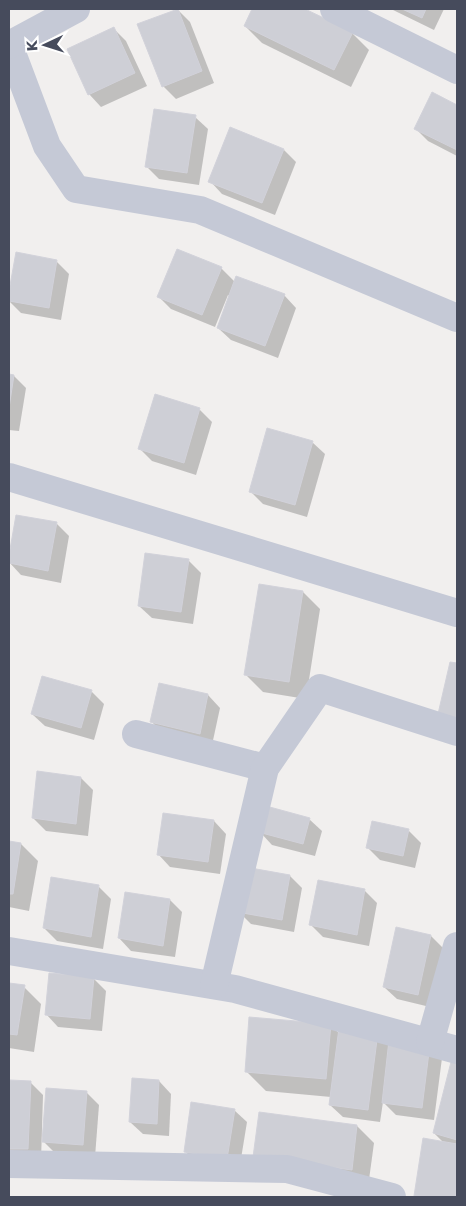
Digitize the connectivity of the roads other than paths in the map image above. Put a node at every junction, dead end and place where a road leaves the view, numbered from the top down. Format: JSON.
{"nodes":[{"id":1,"x":76,"y":9,"type":"edge"},
{"id":2,"x":334,"y":9,"type":"edge"},
{"id":3,"x":9,"y":45,"type":"edge"},
{"id":4,"x":457,"y":70,"type":"edge"},
{"id":5,"x":457,"y":318,"type":"edge"},
{"id":6,"x":9,"y":477,"type":"edge"},
{"id":7,"x":457,"y":612,"type":"edge"},
{"id":8,"x":457,"y":732,"type":"edge"},
{"id":9,"x":136,"y":734,"type":"dead end"},
{"id":10,"x":265,"y":768,"type":"junction"},
{"id":11,"x":457,"y":946,"type":"edge"},
{"id":12,"x":9,"y":951,"type":"edge"},
{"id":13,"x":214,"y":985,"type":"junction"},
{"id":14,"x":430,"y":1042,"type":"junction"},
{"id":15,"x":457,"y":1050,"type":"edge"},
{"id":16,"x":9,"y":1164,"type":"edge"},
{"id":17,"x":392,"y":1197,"type":"edge"}],
"edges":[{"from":1,"to":3,"type":"street"},
{"from":2,"to":4,"type":"street"},
{"from":3,"to":5,"type":"street"},
{"from":6,"to":7,"type":"street"},
{"from":8,"to":10,"type":"street"},
{"from":9,"to":10,"type":"street"},
{"from":10,"to":13,"type":"street"},
{"from":11,"to":14,"type":"street"},
{"from":12,"to":13,"type":"street"},
{"from":13,"to":14,"type":"street"},
{"from":14,"to":15,"type":"street"},
{"from":16,"to":17,"type":"street"}]}
